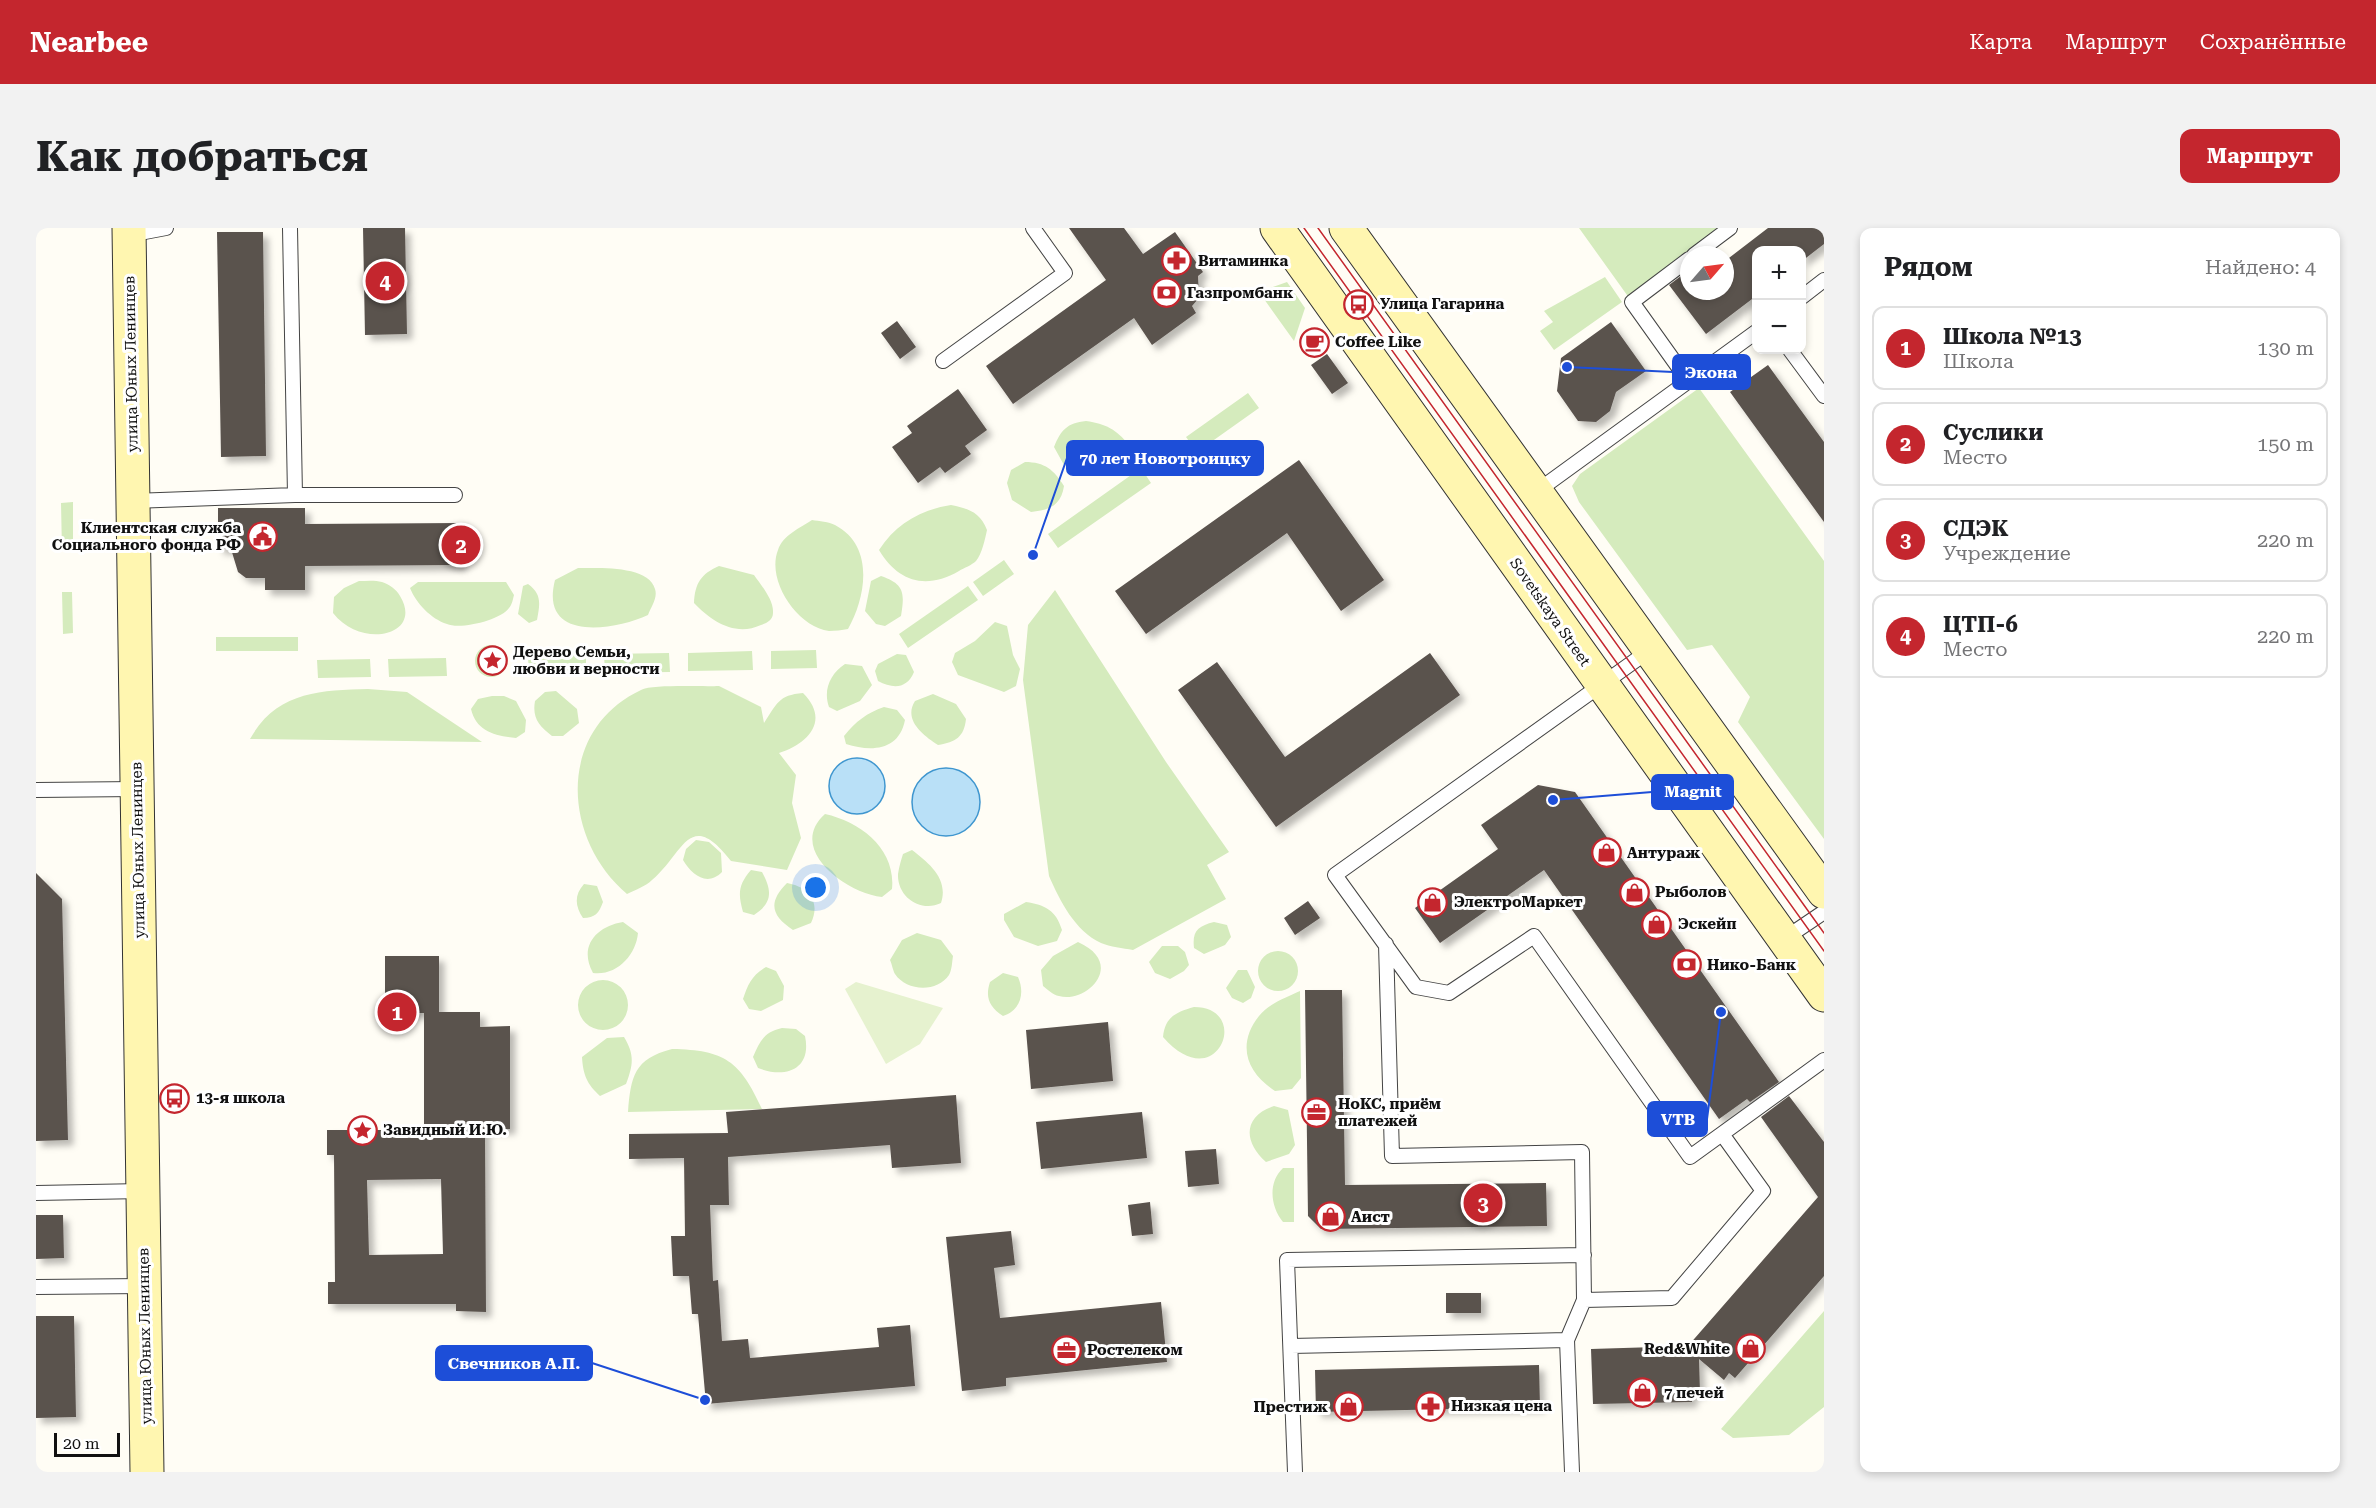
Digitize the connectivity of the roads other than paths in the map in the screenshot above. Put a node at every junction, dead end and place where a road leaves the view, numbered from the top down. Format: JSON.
{"nodes":[{"id":1,"x":166,"y":228,"type":"edge"},
{"id":2,"x":290,"y":228,"type":"edge"},
{"id":3,"x":1033,"y":228,"type":"edge"},
{"id":4,"x":1277,"y":228,"type":"edge"},
{"id":5,"x":1346,"y":228,"type":"edge"},
{"id":6,"x":1730,"y":228,"type":"edge"},
{"id":7,"x":129,"y":231,"type":"edge"},
{"id":8,"x":1706,"y":246,"type":"edge"},
{"id":9,"x":1680,"y":266,"type":"edge"},
{"id":10,"x":1824,"y":280,"type":"edge"},
{"id":11,"x":1806,"y":294,"type":"edge"},
{"id":12,"x":1752,"y":335,"type":"edge"},
{"id":13,"x":1793,"y":354,"type":"edge"},
{"id":14,"x":943,"y":361,"type":"dead end"},
{"id":15,"x":1689,"y":382,"type":"junction"},
{"id":16,"x":1824,"y":396,"type":"edge"},
{"id":17,"x":1536,"y":492,"type":"junction"},
{"id":18,"x":295,"y":495,"type":"junction"},
{"id":19,"x":455,"y":495,"type":"dead end"},
{"id":20,"x":133,"y":501,"type":"junction"},
{"id":21,"x":1650,"y":650,"type":"junction"},
{"id":22,"x":1602,"y":684,"type":"junction"},
{"id":23,"x":137,"y":789,"type":"junction"},
{"id":24,"x":36,"y":790,"type":"edge"},
{"id":25,"x":1824,"y":892,"type":"edge"},
{"id":26,"x":1824,"y":912,"type":"edge"},
{"id":27,"x":1784,"y":939,"type":"junction"},
{"id":28,"x":1386,"y":945,"type":"junction"},
{"id":29,"x":1824,"y":995,"type":"edge"},
{"id":30,"x":1824,"y":1060,"type":"edge"},
{"id":31,"x":1722,"y":1134,"type":"junction"},
{"id":32,"x":143,"y":1191,"type":"junction"},
{"id":33,"x":36,"y":1193,"type":"edge"},
{"id":34,"x":1584,"y":1255,"type":"junction"},
{"id":35,"x":144,"y":1286,"type":"junction"},
{"id":36,"x":36,"y":1287,"type":"edge"},
{"id":37,"x":1584,"y":1300,"type":"junction"},
{"id":38,"x":1567,"y":1340,"type":"junction"},
{"id":39,"x":1291,"y":1346,"type":"junction"},
{"id":40,"x":147,"y":1472,"type":"edge"},
{"id":41,"x":1295,"y":1472,"type":"edge"},
{"id":42,"x":1572,"y":1472,"type":"edge"}],
"edges":[{"from":1,"to":7,"type":"lane"},
{"from":2,"to":18,"type":"lane"},
{"from":3,"to":14,"type":"lane"},
{"from":4,"to":22,"type":"main road","name":"Sovetskaya Street"},
{"from":5,"to":17,"type":"main road"},
{"from":6,"to":8,"type":"lane"},
{"from":7,"to":20,"type":"main road","name":"улица Юных Ленинцев"},
{"from":9,"to":15,"type":"lane"},
{"from":10,"to":11,"type":"lane"},
{"from":12,"to":15,"type":"lane"},
{"from":13,"to":16,"type":"lane"},
{"from":15,"to":17,"type":"lane"},
{"from":17,"to":21,"type":"main road"},
{"from":18,"to":19,"type":"lane"},
{"from":18,"to":20,"type":"lane"},
{"from":20,"to":23,"type":"main road","name":"улица Юных Ленинцев"},
{"from":21,"to":22,"type":"lane"},
{"from":21,"to":25,"type":"main road"},
{"from":22,"to":27,"type":"main road","name":"Sovetskaya Street"},
{"from":22,"to":28,"type":"lane"},
{"from":23,"to":24,"type":"lane"},
{"from":23,"to":32,"type":"main road","name":"улица Юных Ленинцев"},
{"from":26,"to":27,"type":"lane"},
{"from":27,"to":29,"type":"main road","name":"Sovetskaya Street"},
{"from":28,"to":31,"type":"lane"},
{"from":28,"to":34,"type":"lane"},
{"from":30,"to":31,"type":"lane"},
{"from":31,"to":37,"type":"lane"},
{"from":32,"to":33,"type":"lane"},
{"from":32,"to":35,"type":"main road","name":"улица Юных Ленинцев"},
{"from":34,"to":37,"type":"lane"},
{"from":34,"to":39,"type":"lane"},
{"from":35,"to":36,"type":"lane"},
{"from":35,"to":40,"type":"main road","name":"улица Юных Ленинцев"},
{"from":37,"to":38,"type":"lane"},
{"from":38,"to":39,"type":"lane"},
{"from":38,"to":42,"type":"lane"},
{"from":39,"to":41,"type":"lane"}]}
